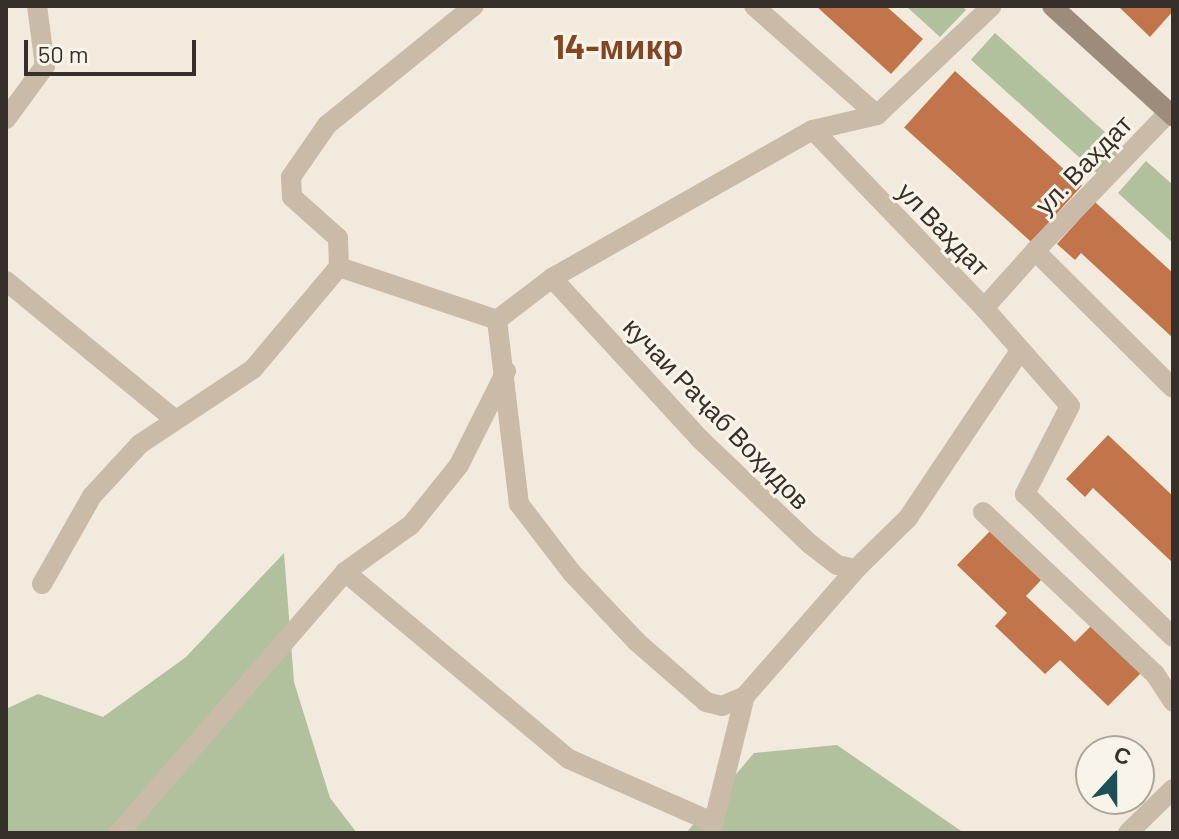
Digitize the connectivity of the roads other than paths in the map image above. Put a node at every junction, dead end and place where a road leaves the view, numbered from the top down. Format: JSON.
{"nodes":[{"id":1,"x":474,"y":6,"type":"edge"},
{"id":2,"x":754,"y":6,"type":"edge"},
{"id":3,"x":992,"y":6,"type":"edge"},
{"id":4,"x":1052,"y":6,"type":"edge"},
{"id":5,"x":37,"y":7,"type":"edge"},
{"id":6,"x":1169,"y":107,"type":"edge"},
{"id":7,"x":877,"y":115,"type":"junction"},
{"id":8,"x":6,"y":119,"type":"edge"},
{"id":9,"x":813,"y":130,"type":"junction"},
{"id":10,"x":1035,"y":251,"type":"junction"},
{"id":11,"x":339,"y":267,"type":"junction"},
{"id":12,"x":552,"y":278,"type":"junction"},
{"id":13,"x":6,"y":281,"type":"edge"},
{"id":14,"x":984,"y":308,"type":"junction"},
{"id":15,"x":497,"y":320,"type":"junction"},
{"id":16,"x":1020,"y":351,"type":"junction"},
{"id":17,"x":506,"y":370,"type":"junction"},
{"id":18,"x":1173,"y":388,"type":"edge"},
{"id":19,"x":173,"y":418,"type":"junction"},
{"id":20,"x":983,"y":512,"type":"dead end"},
{"id":21,"x":856,"y":569,"type":"junction"},
{"id":22,"x":345,"y":572,"type":"junction"},
{"id":23,"x":42,"y":584,"type":"dead end"},
{"id":24,"x":1173,"y":637,"type":"edge"},
{"id":25,"x":745,"y":696,"type":"junction"},
{"id":26,"x":1173,"y":702,"type":"edge"},
{"id":27,"x":1173,"y":789,"type":"edge"},
{"id":28,"x":713,"y":828,"type":"edge"},
{"id":29,"x":119,"y":833,"type":"edge"},
{"id":30,"x":1128,"y":833,"type":"edge"}],
"edges":[{"from":1,"to":11,"type":"street"},
{"from":2,"to":7,"type":"street"},
{"from":3,"to":7,"type":"street"},
{"from":4,"to":6,"type":"main road"},
{"from":5,"to":8,"type":"street"},
{"from":6,"to":10,"type":"street","name":"ул. Вахдат"},
{"from":7,"to":9,"type":"street"},
{"from":9,"to":12,"type":"street"},
{"from":9,"to":14,"type":"street","name":"ул Ваҳдат"},
{"from":10,"to":14,"type":"street","name":"ул Ваҳдат"},
{"from":10,"to":18,"type":"street"},
{"from":11,"to":15,"type":"street"},
{"from":11,"to":19,"type":"street"},
{"from":12,"to":15,"type":"street"},
{"from":12,"to":21,"type":"street","name":"кучаи Раҷаб Воҳидов"},
{"from":13,"to":19,"type":"street"},
{"from":14,"to":16,"type":"street"},
{"from":15,"to":17,"type":"street"},
{"from":16,"to":21,"type":"street"},
{"from":16,"to":24,"type":"street"},
{"from":17,"to":22,"type":"street"},
{"from":17,"to":25,"type":"street"},
{"from":19,"to":23,"type":"street"},
{"from":20,"to":26,"type":"street"},
{"from":21,"to":25,"type":"street"},
{"from":22,"to":28,"type":"street"},
{"from":22,"to":29,"type":"street"},
{"from":25,"to":28,"type":"street"},
{"from":27,"to":30,"type":"street"}]}
